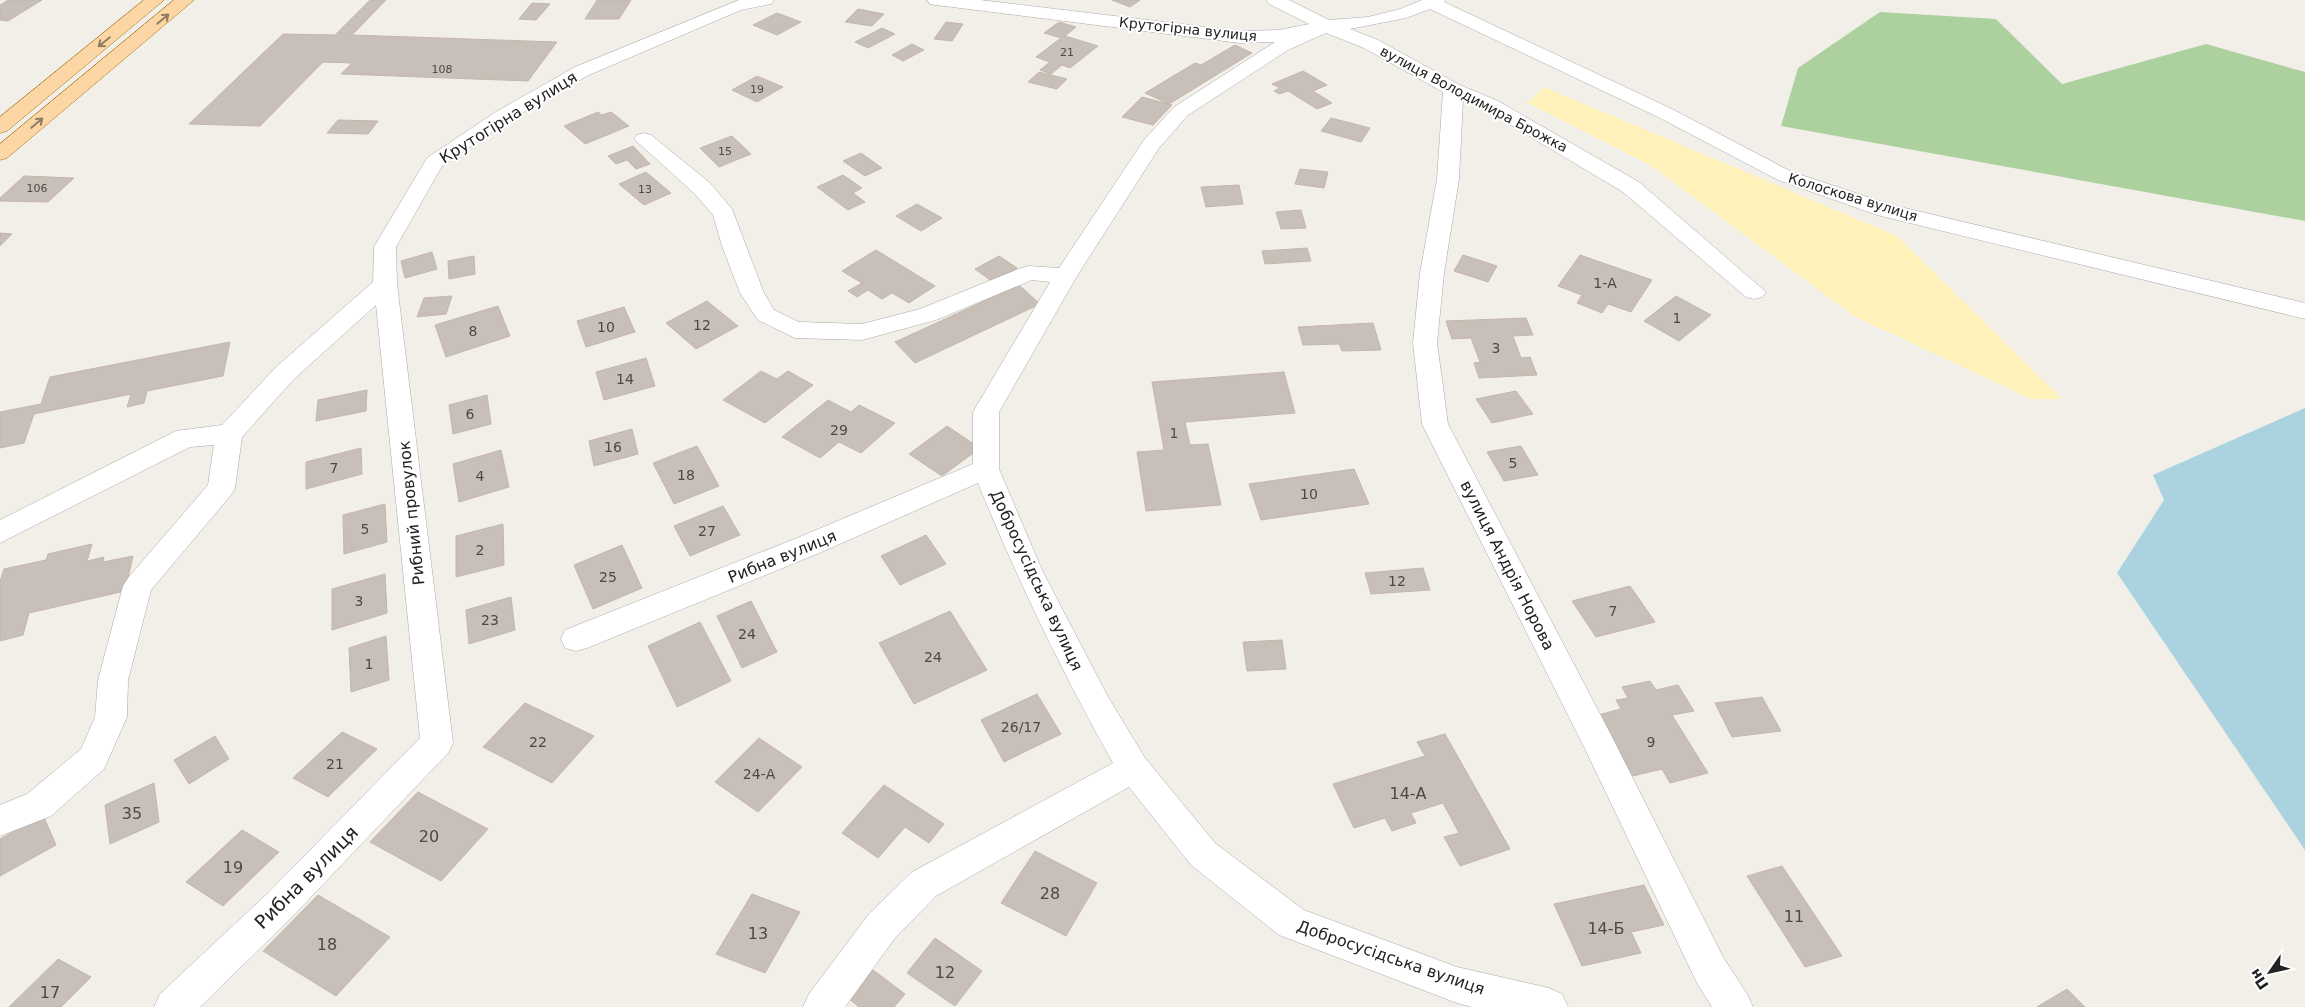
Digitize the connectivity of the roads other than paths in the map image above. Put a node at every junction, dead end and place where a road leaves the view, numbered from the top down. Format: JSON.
{"nodes":[{"id":1,"x":156,"y":0,"type":"edge"},
{"id":2,"x":185,"y":0,"type":"edge"},
{"id":3,"x":765,"y":0,"type":"edge"},
{"id":4,"x":936,"y":0,"type":"edge"},
{"id":5,"x":1275,"y":0,"type":"edge"},
{"id":6,"x":1380,"y":0,"type":"edge"},
{"id":7,"x":1434,"y":2,"type":"edge"},
{"id":8,"x":730,"y":3,"type":"edge"},
{"id":9,"x":1406,"y":13,"type":"junction"},
{"id":10,"x":1326,"y":26,"type":"junction"},
{"id":11,"x":1453,"y":89,"type":"junction"},
{"id":12,"x":0,"y":127,"type":"edge"},
{"id":13,"x":644,"y":139,"type":"dead end"},
{"id":14,"x":0,"y":154,"type":"edge"},
{"id":15,"x":1065,"y":276,"type":"junction"},
{"id":16,"x":385,"y":284,"type":"junction"},
{"id":17,"x":1754,"y":292,"type":"dead end"},
{"id":18,"x":2305,"y":311,"type":"edge"},
{"id":19,"x":229,"y":434,"type":"junction"},
{"id":20,"x":986,"y":469,"type":"junction"},
{"id":21,"x":0,"y":532,"type":"edge"},
{"id":22,"x":576,"y":640,"type":"dead end"},
{"id":23,"x":437,"y":743,"type":"joint"},
{"id":24,"x":1133,"y":768,"type":"junction"},
{"id":25,"x":0,"y":821,"type":"edge"},
{"id":26,"x":174,"y":1007,"type":"edge"},
{"id":27,"x":822,"y":1007,"type":"edge"},
{"id":28,"x":1549,"y":1007,"type":"edge"},
{"id":29,"x":1734,"y":1007,"type":"edge"}],
"edges":[{"from":1,"to":12,"type":"main road","one_way":true},
{"from":14,"to":2,"type":"main road","one_way":true},
{"from":3,"to":8,"type":"street","name":"Крутогірна вулиця"},
{"from":4,"to":10,"type":"street","name":"Крутогірна вулиця"},
{"from":5,"to":10,"type":"street","name":"вулиця Володимира Брожка"},
{"from":6,"to":9,"type":"street"},
{"from":7,"to":9,"type":"street","name":"Крутогірна вулиця"},
{"from":7,"to":18,"type":"street","name":"Колоскова вулиця"},
{"from":8,"to":16,"type":"street","name":"Крутогірна вулиця"},
{"from":9,"to":10,"type":"street","name":"Крутогірна вулиця"},
{"from":10,"to":11,"type":"street","name":"вулиця Володимира Брожка"},
{"from":10,"to":15,"type":"street","name":"Добросусідська вулиця"},
{"from":11,"to":17,"type":"street","name":"вулиця Володимира Брожка"},
{"from":11,"to":29,"type":"street","name":"вулиця Андрія Норова"},
{"from":13,"to":15,"type":"street"},
{"from":15,"to":20,"type":"street","name":"Добросусідська вулиця"},
{"from":16,"to":19,"type":"street"},
{"from":16,"to":23,"type":"street","name":"Рибний провулок"},
{"from":19,"to":21,"type":"street"},
{"from":19,"to":25,"type":"street"},
{"from":20,"to":22,"type":"street","name":"Рибна вулиця"},
{"from":20,"to":24,"type":"street","name":"Добросусідська вулиця"},
{"from":23,"to":26,"type":"street","name":"Рибна вулиця"},
{"from":24,"to":27,"type":"street"},
{"from":24,"to":28,"type":"street","name":"Добросусідська вулиця"}]}
